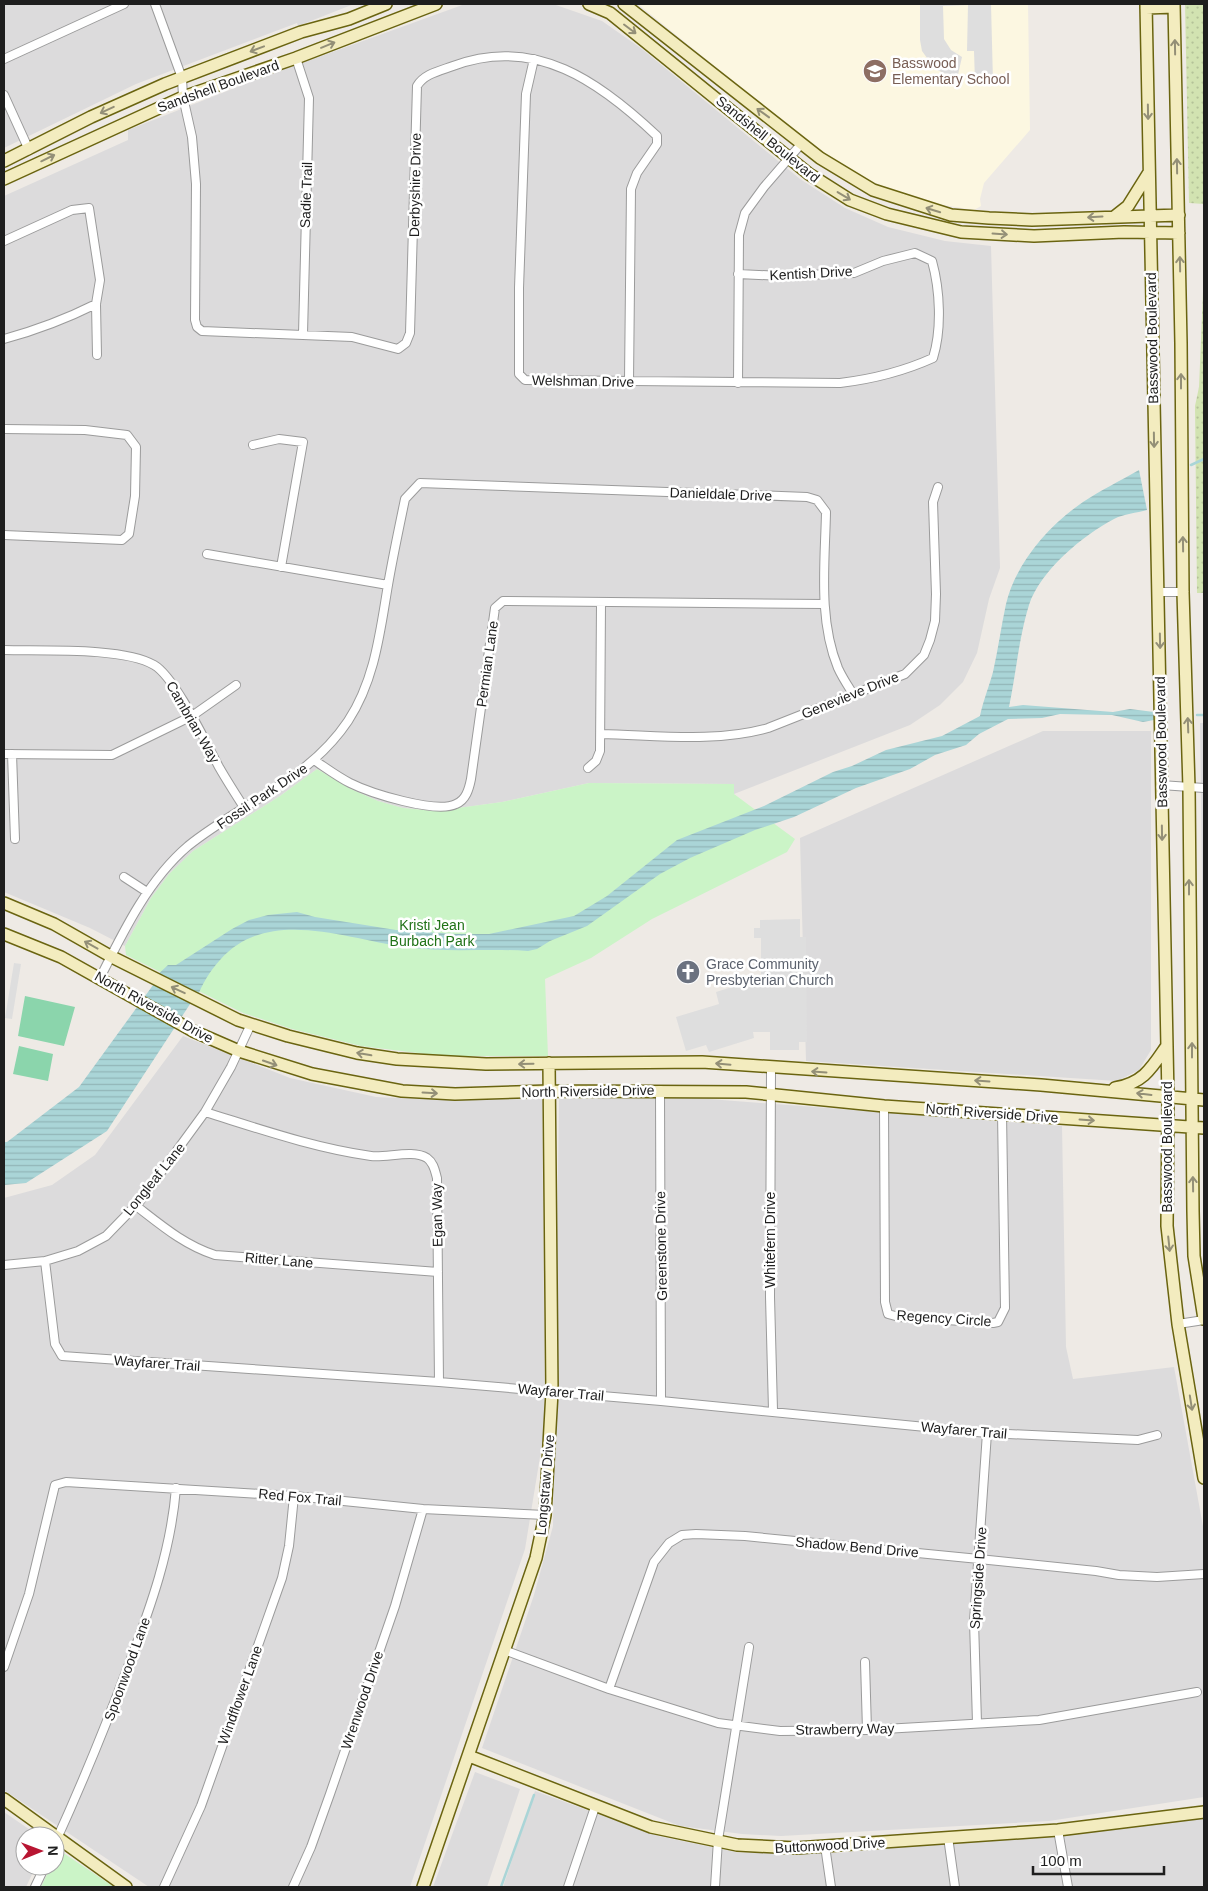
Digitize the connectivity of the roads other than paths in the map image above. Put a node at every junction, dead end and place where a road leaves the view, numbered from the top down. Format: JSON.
{"nodes":[{"id":1,"x":124,"y":4,"type":"edge"},
{"id":2,"x":156,"y":4,"type":"edge"},
{"id":3,"x":386,"y":4,"type":"edge"},
{"id":4,"x":436,"y":4,"type":"edge"},
{"id":5,"x":624,"y":4,"type":"edge"},
{"id":6,"x":596,"y":5,"type":"edge"},
{"id":7,"x":1146,"y":6,"type":"edge"},
{"id":8,"x":1174,"y":6,"type":"edge"},
{"id":9,"x":296,"y":58,"type":"junction"},
{"id":10,"x":4,"y":59,"type":"edge"},
{"id":11,"x":534,"y":59,"type":"junction"},
{"id":12,"x":182,"y":78,"type":"junction"},
{"id":13,"x":4,"y":95,"type":"edge"},
{"id":14,"x":183,"y":97,"type":"junction"},
{"id":15,"x":802,"y":143,"type":"junction"},
{"id":16,"x":29,"y":150,"type":"junction"},
{"id":17,"x":789,"y":159,"type":"junction"},
{"id":18,"x":4,"y":161,"type":"edge"},
{"id":19,"x":1149,"y":173,"type":"junction"},
{"id":20,"x":4,"y":179,"type":"edge"},
{"id":21,"x":1150,"y":215,"type":"junction"},
{"id":22,"x":1179,"y":215,"type":"junction"},
{"id":23,"x":1114,"y":217,"type":"junction"},
{"id":24,"x":1179,"y":233,"type":"junction"},
{"id":25,"x":1150,"y":234,"type":"junction"},
{"id":26,"x":4,"y":241,"type":"edge"},
{"id":27,"x":738,"y":274,"type":"junction"},
{"id":28,"x":96,"y":304,"type":"junction"},
{"id":29,"x":303,"y":334,"type":"junction"},
{"id":30,"x":4,"y":339,"type":"edge"},
{"id":31,"x":97,"y":355,"type":"dead end"},
{"id":32,"x":933,"y":358,"type":"joint"},
{"id":33,"x":629,"y":382,"type":"junction"},
{"id":34,"x":738,"y":383,"type":"junction"},
{"id":35,"x":4,"y":429,"type":"edge"},
{"id":36,"x":253,"y":445,"type":"dead end"},
{"id":37,"x":420,"y":482,"type":"joint"},
{"id":38,"x":938,"y":486,"type":"dead end"},
{"id":39,"x":4,"y":535,"type":"edge"},
{"id":40,"x":207,"y":554,"type":"dead end"},
{"id":41,"x":281,"y":567,"type":"junction"},
{"id":42,"x":388,"y":586,"type":"junction"},
{"id":43,"x":1159,"y":592,"type":"junction"},
{"id":44,"x":1184,"y":592,"type":"junction"},
{"id":45,"x":601,"y":603,"type":"junction"},
{"id":46,"x":824,"y":604,"type":"junction"},
{"id":47,"x":4,"y":650,"type":"edge"},
{"id":48,"x":236,"y":685,"type":"dead end"},
{"id":49,"x":853,"y":694,"type":"junction"},
{"id":50,"x":192,"y":716,"type":"junction"},
{"id":51,"x":601,"y":734,"type":"junction"},
{"id":52,"x":8,"y":754,"type":"edge"},
{"id":53,"x":314,"y":760,"type":"junction"},
{"id":54,"x":588,"y":768,"type":"dead end"},
{"id":55,"x":1161,"y":785,"type":"junction"},
{"id":56,"x":1189,"y":788,"type":"junction"},
{"id":57,"x":1204,"y":788,"type":"edge"},
{"id":58,"x":245,"y":809,"type":"junction"},
{"id":59,"x":15,"y":839,"type":"dead end"},
{"id":60,"x":124,"y":877,"type":"dead end"},
{"id":61,"x":147,"y":892,"type":"junction"},
{"id":62,"x":4,"y":903,"type":"edge"},
{"id":63,"x":4,"y":934,"type":"edge"},
{"id":64,"x":112,"y":957,"type":"junction"},
{"id":65,"x":100,"y":978,"type":"junction"},
{"id":66,"x":250,"y":1024,"type":"junction"},
{"id":67,"x":1166,"y":1047,"type":"junction"},
{"id":68,"x":239,"y":1052,"type":"junction"},
{"id":69,"x":549,"y":1064,"type":"junction"},
{"id":70,"x":772,"y":1069,"type":"junction"},
{"id":71,"x":660,"y":1090,"type":"junction"},
{"id":72,"x":1109,"y":1090,"type":"junction"},
{"id":73,"x":550,"y":1091,"type":"junction"},
{"id":74,"x":771,"y":1095,"type":"junction"},
{"id":75,"x":1168,"y":1097,"type":"junction"},
{"id":76,"x":1192,"y":1099,"type":"junction"},
{"id":77,"x":1204,"y":1100,"type":"edge"},
{"id":78,"x":884,"y":1106,"type":"junction"},
{"id":79,"x":205,"y":1112,"type":"junction"},
{"id":80,"x":1002,"y":1114,"type":"junction"},
{"id":81,"x":1168,"y":1126,"type":"junction"},
{"id":82,"x":1192,"y":1127,"type":"junction"},
{"id":83,"x":1204,"y":1128,"type":"edge"},
{"id":84,"x":135,"y":1205,"type":"junction"},
{"id":85,"x":45,"y":1261,"type":"junction"},
{"id":86,"x":4,"y":1265,"type":"edge"},
{"id":87,"x":438,"y":1272,"type":"junction"},
{"id":88,"x":1204,"y":1320,"type":"edge"},
{"id":89,"x":1178,"y":1324,"type":"junction"},
{"id":90,"x":439,"y":1382,"type":"junction"},
{"id":91,"x":552,"y":1392,"type":"junction"},
{"id":92,"x":661,"y":1401,"type":"junction"},
{"id":93,"x":772,"y":1410,"type":"junction"},
{"id":94,"x":987,"y":1433,"type":"junction"},
{"id":95,"x":1157,"y":1435,"type":"dead end"},
{"id":96,"x":1204,"y":1478,"type":"edge"},
{"id":97,"x":176,"y":1488,"type":"junction"},
{"id":98,"x":294,"y":1496,"type":"junction"},
{"id":99,"x":423,"y":1509,"type":"junction"},
{"id":100,"x":545,"y":1515,"type":"junction"},
{"id":101,"x":980,"y":1558,"type":"junction"},
{"id":102,"x":1204,"y":1574,"type":"edge"},
{"id":103,"x":749,"y":1647,"type":"dead end"},
{"id":104,"x":504,"y":1650,"type":"junction"},
{"id":105,"x":865,"y":1662,"type":"dead end"},
{"id":106,"x":4,"y":1667,"type":"edge"},
{"id":107,"x":609,"y":1689,"type":"junction"},
{"id":108,"x":1197,"y":1692,"type":"dead end"},
{"id":109,"x":977,"y":1723,"type":"junction"},
{"id":110,"x":735,"y":1727,"type":"junction"},
{"id":111,"x":867,"y":1730,"type":"junction"},
{"id":112,"x":469,"y":1756,"type":"junction"},
{"id":113,"x":4,"y":1799,"type":"edge"},
{"id":114,"x":595,"y":1807,"type":"junction"},
{"id":115,"x":1204,"y":1812,"type":"edge"},
{"id":116,"x":38,"y":1826,"type":"edge"},
{"id":117,"x":62,"y":1826,"type":"edge"},
{"id":118,"x":1058,"y":1830,"type":"junction"},
{"id":119,"x":948,"y":1837,"type":"junction"},
{"id":120,"x":718,"y":1840,"type":"junction"},
{"id":121,"x":65,"y":1846,"type":"edge"},
{"id":122,"x":825,"y":1846,"type":"junction"},
{"id":123,"x":126,"y":1887,"type":"edge"},
{"id":124,"x":164,"y":1887,"type":"edge"},
{"id":125,"x":293,"y":1887,"type":"edge"},
{"id":126,"x":423,"y":1887,"type":"edge"},
{"id":127,"x":568,"y":1887,"type":"edge"},
{"id":128,"x":715,"y":1887,"type":"edge"},
{"id":129,"x":831,"y":1887,"type":"edge"},
{"id":130,"x":955,"y":1887,"type":"edge"},
{"id":131,"x":1068,"y":1887,"type":"edge"}],
"edges":[{"from":1,"to":10,"type":"street"},
{"from":2,"to":12,"type":"street"},
{"from":3,"to":12,"type":"main road","name":"Sandshell Boulevard","one_way":true},
{"from":9,"to":4,"type":"main road","name":"Sandshell Boulevard","one_way":true},
{"from":15,"to":5,"type":"main road","name":"Sandshell Boulevard","one_way":true},
{"from":6,"to":17,"type":"main road","name":"Sandshell Boulevard","one_way":true},
{"from":7,"to":8,"type":"main road"},
{"from":7,"to":19,"type":"main road","name":"Basswood Boulevard","one_way":true},
{"from":22,"to":8,"type":"main road","name":"Basswood Boulevard","one_way":true},
{"from":9,"to":14,"type":"main road","name":"Sandshell Boulevard"},
{"from":9,"to":29,"type":"street","name":"Sadie Trail"},
{"from":11,"to":29,"type":"street","name":"Derbyshire Drive"},
{"from":11,"to":33,"type":"street","name":"Derbyshire Drive"},
{"from":11,"to":33,"type":"street","name":"Welshman Drive"},
{"from":12,"to":14,"type":"street"},
{"from":12,"to":16,"type":"main road","name":"Sandshell Boulevard","one_way":true},
{"from":13,"to":16,"type":"street"},
{"from":20,"to":14,"type":"main road","name":"Sandshell Boulevard","one_way":true},
{"from":14,"to":29,"type":"street","name":"Derbyshire Drive"},
{"from":15,"to":17,"type":"street"},
{"from":23,"to":15,"type":"main road","name":"Sandshell Boulevard","one_way":true},
{"from":16,"to":18,"type":"main road","name":"Sandshell Boulevard"},
{"from":17,"to":25,"type":"main road","name":"Sandshell Boulevard","one_way":true},
{"from":17,"to":27,"type":"street"},
{"from":19,"to":21,"type":"main road","name":"Basswood Boulevard"},
{"from":19,"to":23,"type":"main road"},
{"from":21,"to":22,"type":"main road","name":"Sandshell Boulevard"},
{"from":21,"to":23,"type":"main road","name":"Sandshell Boulevard"},
{"from":21,"to":25,"type":"main road","name":"Basswood Boulevard"},
{"from":22,"to":24,"type":"main road","name":"Basswood Boulevard"},
{"from":24,"to":25,"type":"main road","name":"Sandshell Boulevard"},
{"from":44,"to":24,"type":"main road","name":"Basswood Boulevard","one_way":true},
{"from":25,"to":43,"type":"main road","name":"Basswood Boulevard","one_way":true},
{"from":26,"to":28,"type":"street"},
{"from":27,"to":32,"type":"street","name":"Kentish Drive"},
{"from":27,"to":34,"type":"street"},
{"from":28,"to":30,"type":"street"},
{"from":28,"to":31,"type":"street"},
{"from":32,"to":34,"type":"street","name":"Welshman Drive"},
{"from":33,"to":34,"type":"street","name":"Welshman Drive"},
{"from":35,"to":39,"type":"street"},
{"from":36,"to":41,"type":"street"},
{"from":37,"to":42,"type":"street","name":"Fossil Park Drive"},
{"from":37,"to":46,"type":"street","name":"Danieldale Drive"},
{"from":38,"to":49,"type":"street","name":"Genevieve Drive"},
{"from":40,"to":41,"type":"street"},
{"from":41,"to":42,"type":"street"},
{"from":42,"to":53,"type":"street","name":"Fossil Park Drive"},
{"from":43,"to":44,"type":"street"},
{"from":43,"to":55,"type":"main road","name":"Basswood Boulevard","one_way":true},
{"from":56,"to":44,"type":"main road","name":"Basswood Boulevard","one_way":true},
{"from":45,"to":46,"type":"street","name":"Permian Lane"},
{"from":45,"to":51,"type":"street"},
{"from":45,"to":53,"type":"street","name":"Permian Lane"},
{"from":46,"to":49,"type":"street","name":"Danieldale Drive"},
{"from":47,"to":50,"type":"street","name":"Cambrian Way"},
{"from":48,"to":50,"type":"street"},
{"from":49,"to":51,"type":"street","name":"Genevieve Drive"},
{"from":50,"to":52,"type":"street"},
{"from":50,"to":58,"type":"street","name":"Cambrian Way"},
{"from":51,"to":54,"type":"street"},
{"from":52,"to":59,"type":"street"},
{"from":53,"to":58,"type":"street","name":"Fossil Park Drive"},
{"from":55,"to":56,"type":"street"},
{"from":55,"to":67,"type":"main road","name":"Basswood Boulevard","one_way":true},
{"from":56,"to":57,"type":"street"},
{"from":76,"to":56,"type":"main road","name":"Basswood Boulevard","one_way":true},
{"from":58,"to":61,"type":"street","name":"Fossil Park Drive"},
{"from":60,"to":61,"type":"street"},
{"from":61,"to":64,"type":"street","name":"Fossil Park Drive"},
{"from":64,"to":62,"type":"main road","name":"North Riverside Drive","one_way":true},
{"from":63,"to":65,"type":"main road","name":"North Riverside Drive"},
{"from":64,"to":65,"type":"street","name":"Fossil Park Drive"},
{"from":66,"to":64,"type":"main road","name":"North Riverside Drive","one_way":true},
{"from":65,"to":68,"type":"main road","name":"North Riverside Drive"},
{"from":66,"to":68,"type":"street","name":"Longleaf Lane"},
{"from":69,"to":66,"type":"main road","name":"North Riverside Drive","one_way":true},
{"from":67,"to":72,"type":"main road"},
{"from":67,"to":75,"type":"main road","name":"Basswood Boulevard"},
{"from":68,"to":73,"type":"main road","name":"North Riverside Drive","one_way":true},
{"from":68,"to":79,"type":"street","name":"Longleaf Lane"},
{"from":70,"to":69,"type":"main road","name":"North Riverside Drive","one_way":true},
{"from":69,"to":73,"type":"main road","name":"Longstraw Drive"},
{"from":72,"to":70,"type":"main road","name":"North Riverside Drive","one_way":true},
{"from":70,"to":74,"type":"street","name":"Whitefern Drive"},
{"from":71,"to":73,"type":"main road","name":"North Riverside Drive"},
{"from":71,"to":74,"type":"main road","name":"North Riverside Drive"},
{"from":71,"to":92,"type":"street","name":"Greenstone Drive"},
{"from":75,"to":72,"type":"main road","name":"North Riverside Drive","one_way":true},
{"from":73,"to":91,"type":"main road","name":"Longstraw Drive"},
{"from":74,"to":78,"type":"main road","name":"North Riverside Drive"},
{"from":74,"to":93,"type":"street","name":"Whitefern Drive"},
{"from":75,"to":76,"type":"main road","name":"North Riverside Drive"},
{"from":75,"to":81,"type":"main road","name":"Basswood Boulevard"},
{"from":76,"to":77,"type":"main road","name":"North Riverside Drive"},
{"from":76,"to":82,"type":"main road","name":"Basswood Boulevard"},
{"from":78,"to":80,"type":"main road","name":"North Riverside Drive"},
{"from":78,"to":80,"type":"street","name":"Regency Circle"},
{"from":79,"to":84,"type":"street","name":"Longleaf Lane"},
{"from":79,"to":87,"type":"street","name":"Egan Way"},
{"from":80,"to":81,"type":"main road","name":"North Riverside Drive","one_way":true},
{"from":81,"to":82,"type":"main road","name":"North Riverside Drive"},
{"from":81,"to":89,"type":"main road","name":"Basswood Boulevard","one_way":true},
{"from":82,"to":83,"type":"main road","name":"North Riverside Drive"},
{"from":88,"to":82,"type":"main road","name":"Basswood Boulevard","one_way":true},
{"from":84,"to":85,"type":"street","name":"Longleaf Lane"},
{"from":84,"to":87,"type":"street","name":"Ritter Lane"},
{"from":85,"to":86,"type":"street","name":"Longleaf Lane"},
{"from":85,"to":90,"type":"street","name":"Wayfarer Trail"},
{"from":87,"to":90,"type":"street","name":"Egan Way"},
{"from":88,"to":89,"type":"street"},
{"from":89,"to":96,"type":"main road","name":"Basswood Boulevard","one_way":true},
{"from":90,"to":91,"type":"street","name":"Wayfarer Trail"},
{"from":91,"to":92,"type":"street","name":"Wayfarer Trail"},
{"from":91,"to":100,"type":"main road","name":"Longstraw Drive"},
{"from":92,"to":93,"type":"street","name":"Wayfarer Trail"},
{"from":93,"to":94,"type":"street","name":"Wayfarer Trail"},
{"from":94,"to":95,"type":"street","name":"Wayfarer Trail"},
{"from":94,"to":101,"type":"street","name":"Springside Drive"},
{"from":97,"to":98,"type":"street","name":"Red Fox Trail"},
{"from":97,"to":106,"type":"street","name":"Red Fox Trail"},
{"from":97,"to":117,"type":"street","name":"Spoonwood Lane"},
{"from":98,"to":99,"type":"street","name":"Red Fox Trail"},
{"from":98,"to":124,"type":"street","name":"Windflower Lane"},
{"from":99,"to":100,"type":"street","name":"Red Fox Trail"},
{"from":99,"to":125,"type":"street","name":"Wrenwood Drive"},
{"from":100,"to":104,"type":"main road","name":"Longstraw Drive"},
{"from":101,"to":102,"type":"street","name":"Shadow Bend Drive"},
{"from":101,"to":107,"type":"street","name":"Shadow Bend Drive"},
{"from":101,"to":109,"type":"street","name":"Springside Drive"},
{"from":103,"to":110,"type":"street"},
{"from":104,"to":107,"type":"street","name":"Strawberry Way"},
{"from":104,"to":112,"type":"main road","name":"Longstraw Drive"},
{"from":105,"to":111,"type":"street"},
{"from":107,"to":110,"type":"street","name":"Strawberry Way"},
{"from":108,"to":109,"type":"street","name":"Strawberry Way"},
{"from":109,"to":111,"type":"street","name":"Strawberry Way"},
{"from":110,"to":111,"type":"street","name":"Strawberry Way"},
{"from":110,"to":120,"type":"street"},
{"from":112,"to":114,"type":"main road","name":"Buttonwood Drive"},
{"from":112,"to":126,"type":"main road","name":"Longstraw Drive"},
{"from":113,"to":116,"type":"main road"},
{"from":114,"to":120,"type":"main road","name":"Buttonwood Drive"},
{"from":114,"to":127,"type":"street"},
{"from":115,"to":118,"type":"main road","name":"Buttonwood Drive"},
{"from":118,"to":119,"type":"main road","name":"Buttonwood Drive"},
{"from":118,"to":131,"type":"street"},
{"from":119,"to":122,"type":"main road","name":"Buttonwood Drive"},
{"from":119,"to":130,"type":"street"},
{"from":120,"to":122,"type":"main road","name":"Buttonwood Drive"},
{"from":120,"to":128,"type":"street"},
{"from":121,"to":123,"type":"main road"},
{"from":122,"to":129,"type":"street"}]}
